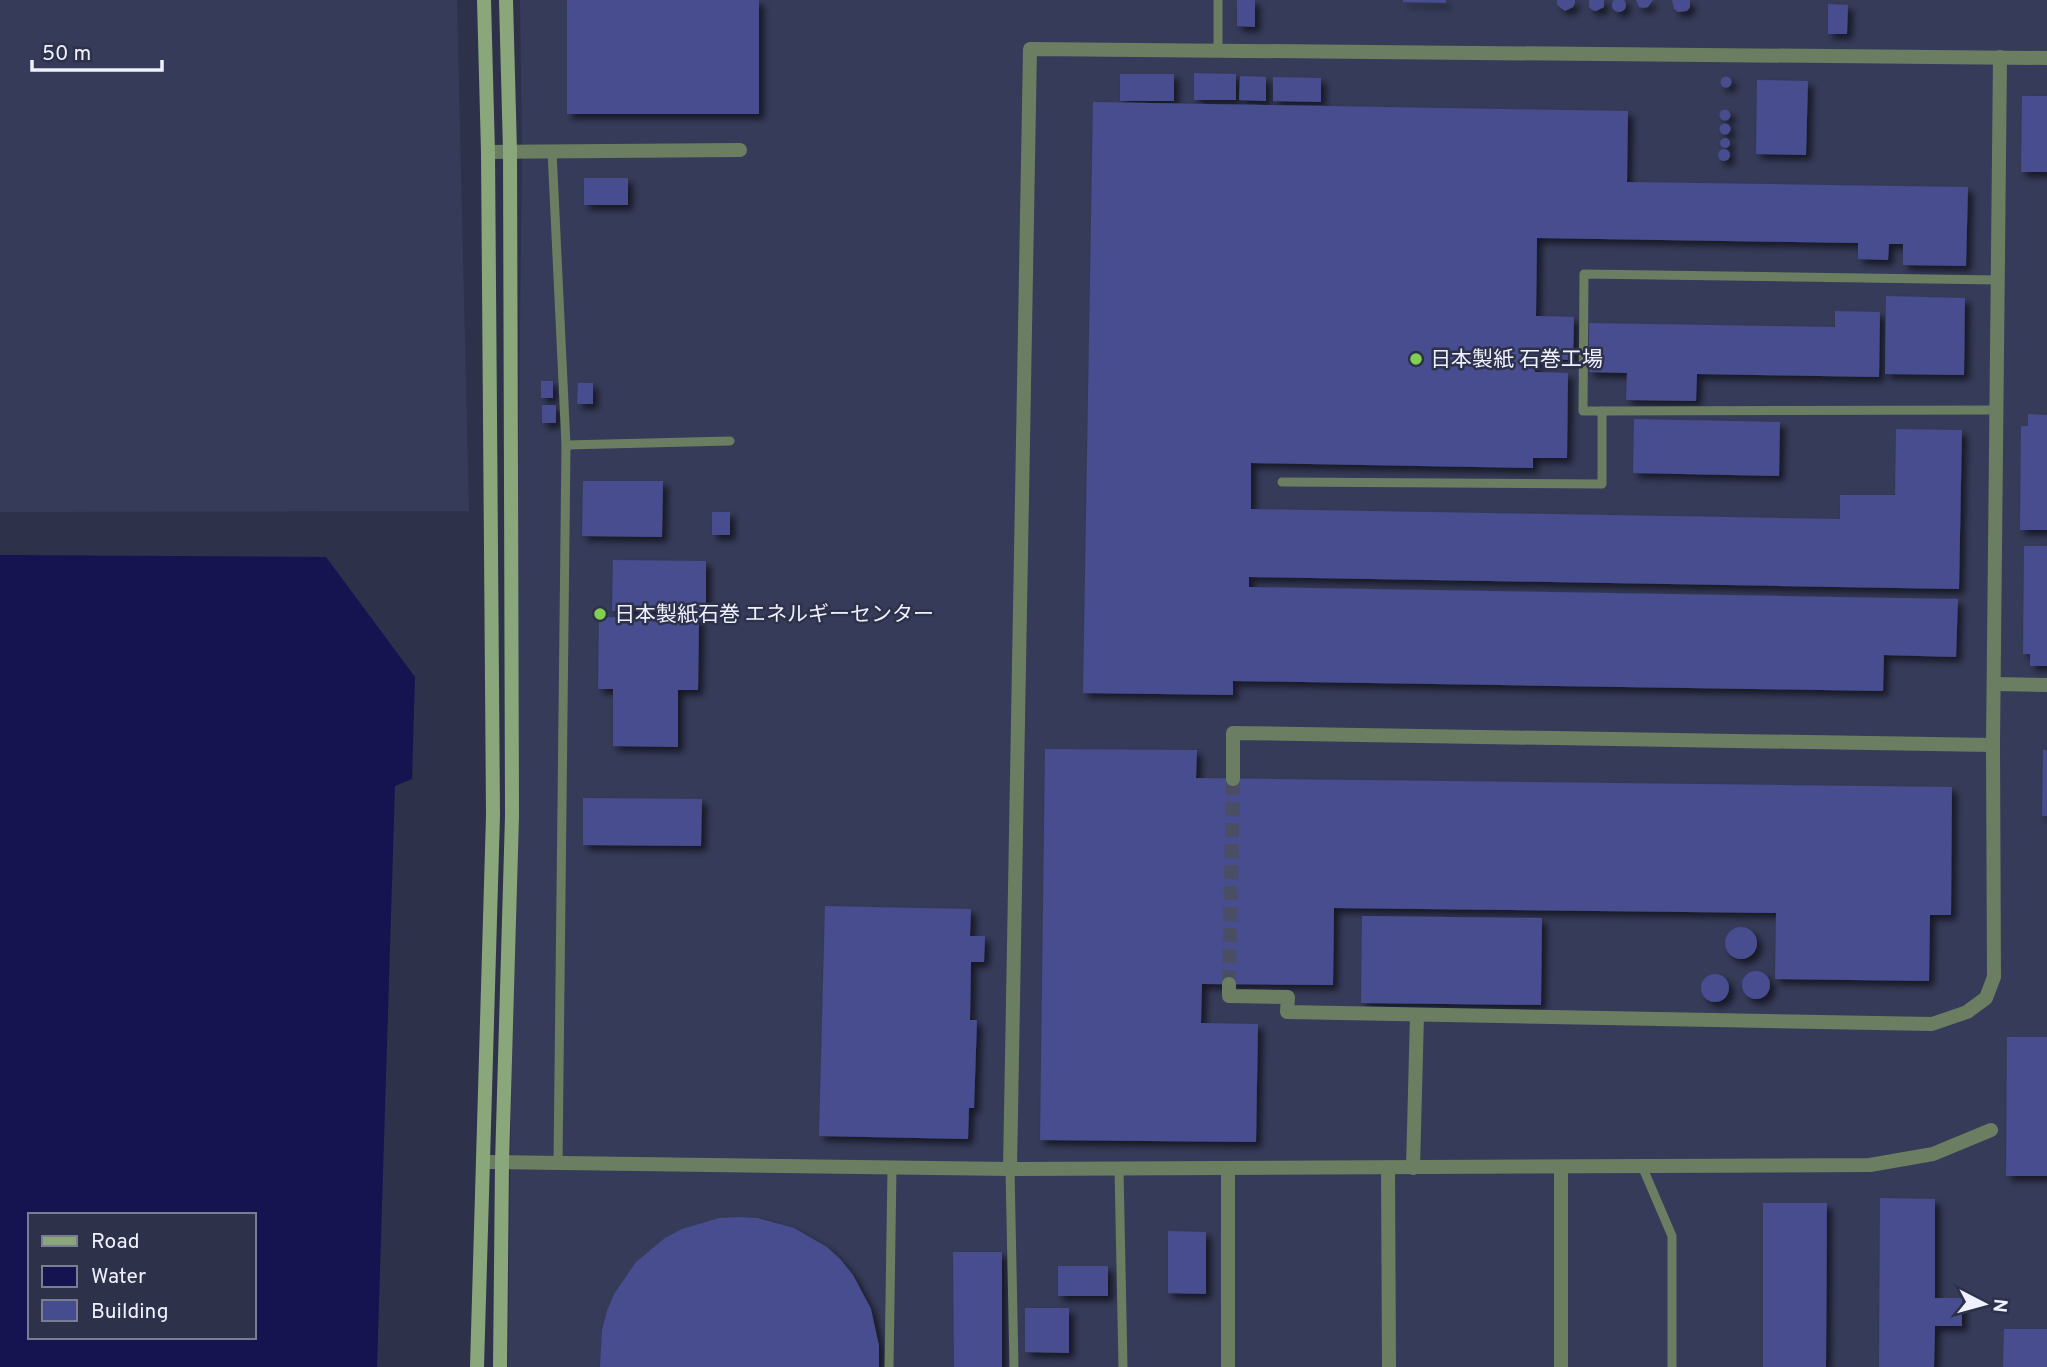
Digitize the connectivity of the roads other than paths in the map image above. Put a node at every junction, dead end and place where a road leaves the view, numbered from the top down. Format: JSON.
{"nodes":[{"id":1,"x":484,"y":0,"type":"edge"},
{"id":2,"x":506,"y":0,"type":"edge"},
{"id":3,"x":1218,"y":0,"type":"edge"},
{"id":4,"x":1218,"y":50,"type":"junction"},
{"id":5,"x":2000,"y":57,"type":"junction"},
{"id":6,"x":2047,"y":58,"type":"edge"},
{"id":7,"x":740,"y":150,"type":"dead end"},
{"id":8,"x":510,"y":151,"type":"junction"},
{"id":9,"x":552,"y":151,"type":"junction"},
{"id":10,"x":488,"y":152,"type":"junction"},
{"id":11,"x":1998,"y":280,"type":"junction"},
{"id":12,"x":1997,"y":410,"type":"junction"},
{"id":13,"x":1602,"y":411,"type":"junction"},
{"id":14,"x":730,"y":441,"type":"dead end"},
{"id":15,"x":566,"y":445,"type":"junction"},
{"id":16,"x":1282,"y":482,"type":"dead end"},
{"id":17,"x":1994,"y":684,"type":"junction"},
{"id":18,"x":2047,"y":685,"type":"edge"},
{"id":19,"x":1993,"y":745,"type":"junction"},
{"id":20,"x":1233,"y":779,"type":"tunnel mouth"},
{"id":21,"x":1229,"y":984,"type":"dead end"},
{"id":22,"x":1417,"y":1014,"type":"junction"},
{"id":23,"x":1991,"y":1130,"type":"dead end"},
{"id":24,"x":485,"y":1162,"type":"junction"},
{"id":25,"x":502,"y":1163,"type":"junction"},
{"id":26,"x":558,"y":1163,"type":"junction"},
{"id":27,"x":1642,"y":1166,"type":"junction"},
{"id":28,"x":1561,"y":1167,"type":"junction"},
{"id":29,"x":892,"y":1168,"type":"junction"},
{"id":30,"x":1388,"y":1168,"type":"junction"},
{"id":31,"x":1413,"y":1168,"type":"junction"},
{"id":32,"x":1010,"y":1169,"type":"junction"},
{"id":33,"x":1119,"y":1169,"type":"junction"},
{"id":34,"x":1228,"y":1169,"type":"junction"},
{"id":35,"x":477,"y":1367,"type":"edge"},
{"id":36,"x":500,"y":1367,"type":"edge"},
{"id":37,"x":888,"y":1367,"type":"edge"},
{"id":38,"x":1014,"y":1367,"type":"edge"},
{"id":39,"x":1123,"y":1367,"type":"edge"},
{"id":40,"x":1228,"y":1367,"type":"edge"},
{"id":41,"x":1389,"y":1367,"type":"edge"},
{"id":42,"x":1562,"y":1367,"type":"edge"},
{"id":43,"x":1672,"y":1367,"type":"edge"}],
"edges":[{"from":1,"to":10,"type":"street"},
{"from":2,"to":8,"type":"street"},
{"from":3,"to":4,"type":"lane"},
{"from":4,"to":5,"type":"street"},
{"from":4,"to":32,"type":"street"},
{"from":5,"to":6,"type":"street"},
{"from":5,"to":11,"type":"street"},
{"from":7,"to":9,"type":"street"},
{"from":8,"to":9,"type":"street"},
{"from":8,"to":10,"type":"street"},
{"from":8,"to":25,"type":"street"},
{"from":9,"to":15,"type":"lane"},
{"from":10,"to":24,"type":"street"},
{"from":11,"to":12,"type":"street"},
{"from":11,"to":13,"type":"lane"},
{"from":12,"to":13,"type":"lane"},
{"from":12,"to":17,"type":"street"},
{"from":13,"to":16,"type":"lane"},
{"from":14,"to":15,"type":"lane"},
{"from":15,"to":26,"type":"lane"},
{"from":17,"to":18,"type":"street"},
{"from":17,"to":19,"type":"street"},
{"from":19,"to":20,"type":"street"},
{"from":19,"to":22,"type":"street"},
{"from":21,"to":22,"type":"street"},
{"from":22,"to":31,"type":"street"},
{"from":23,"to":27,"type":"street"},
{"from":24,"to":25,"type":"street"},
{"from":24,"to":35,"type":"street"},
{"from":25,"to":26,"type":"street"},
{"from":25,"to":36,"type":"street"},
{"from":26,"to":29,"type":"street"},
{"from":27,"to":28,"type":"street"},
{"from":27,"to":43,"type":"lane"},
{"from":28,"to":31,"type":"street"},
{"from":28,"to":42,"type":"street"},
{"from":29,"to":32,"type":"street"},
{"from":29,"to":37,"type":"lane"},
{"from":30,"to":31,"type":"street"},
{"from":30,"to":34,"type":"street"},
{"from":30,"to":41,"type":"street"},
{"from":32,"to":33,"type":"street"},
{"from":32,"to":38,"type":"lane"},
{"from":33,"to":34,"type":"street"},
{"from":33,"to":39,"type":"lane"},
{"from":34,"to":40,"type":"street"}]}
